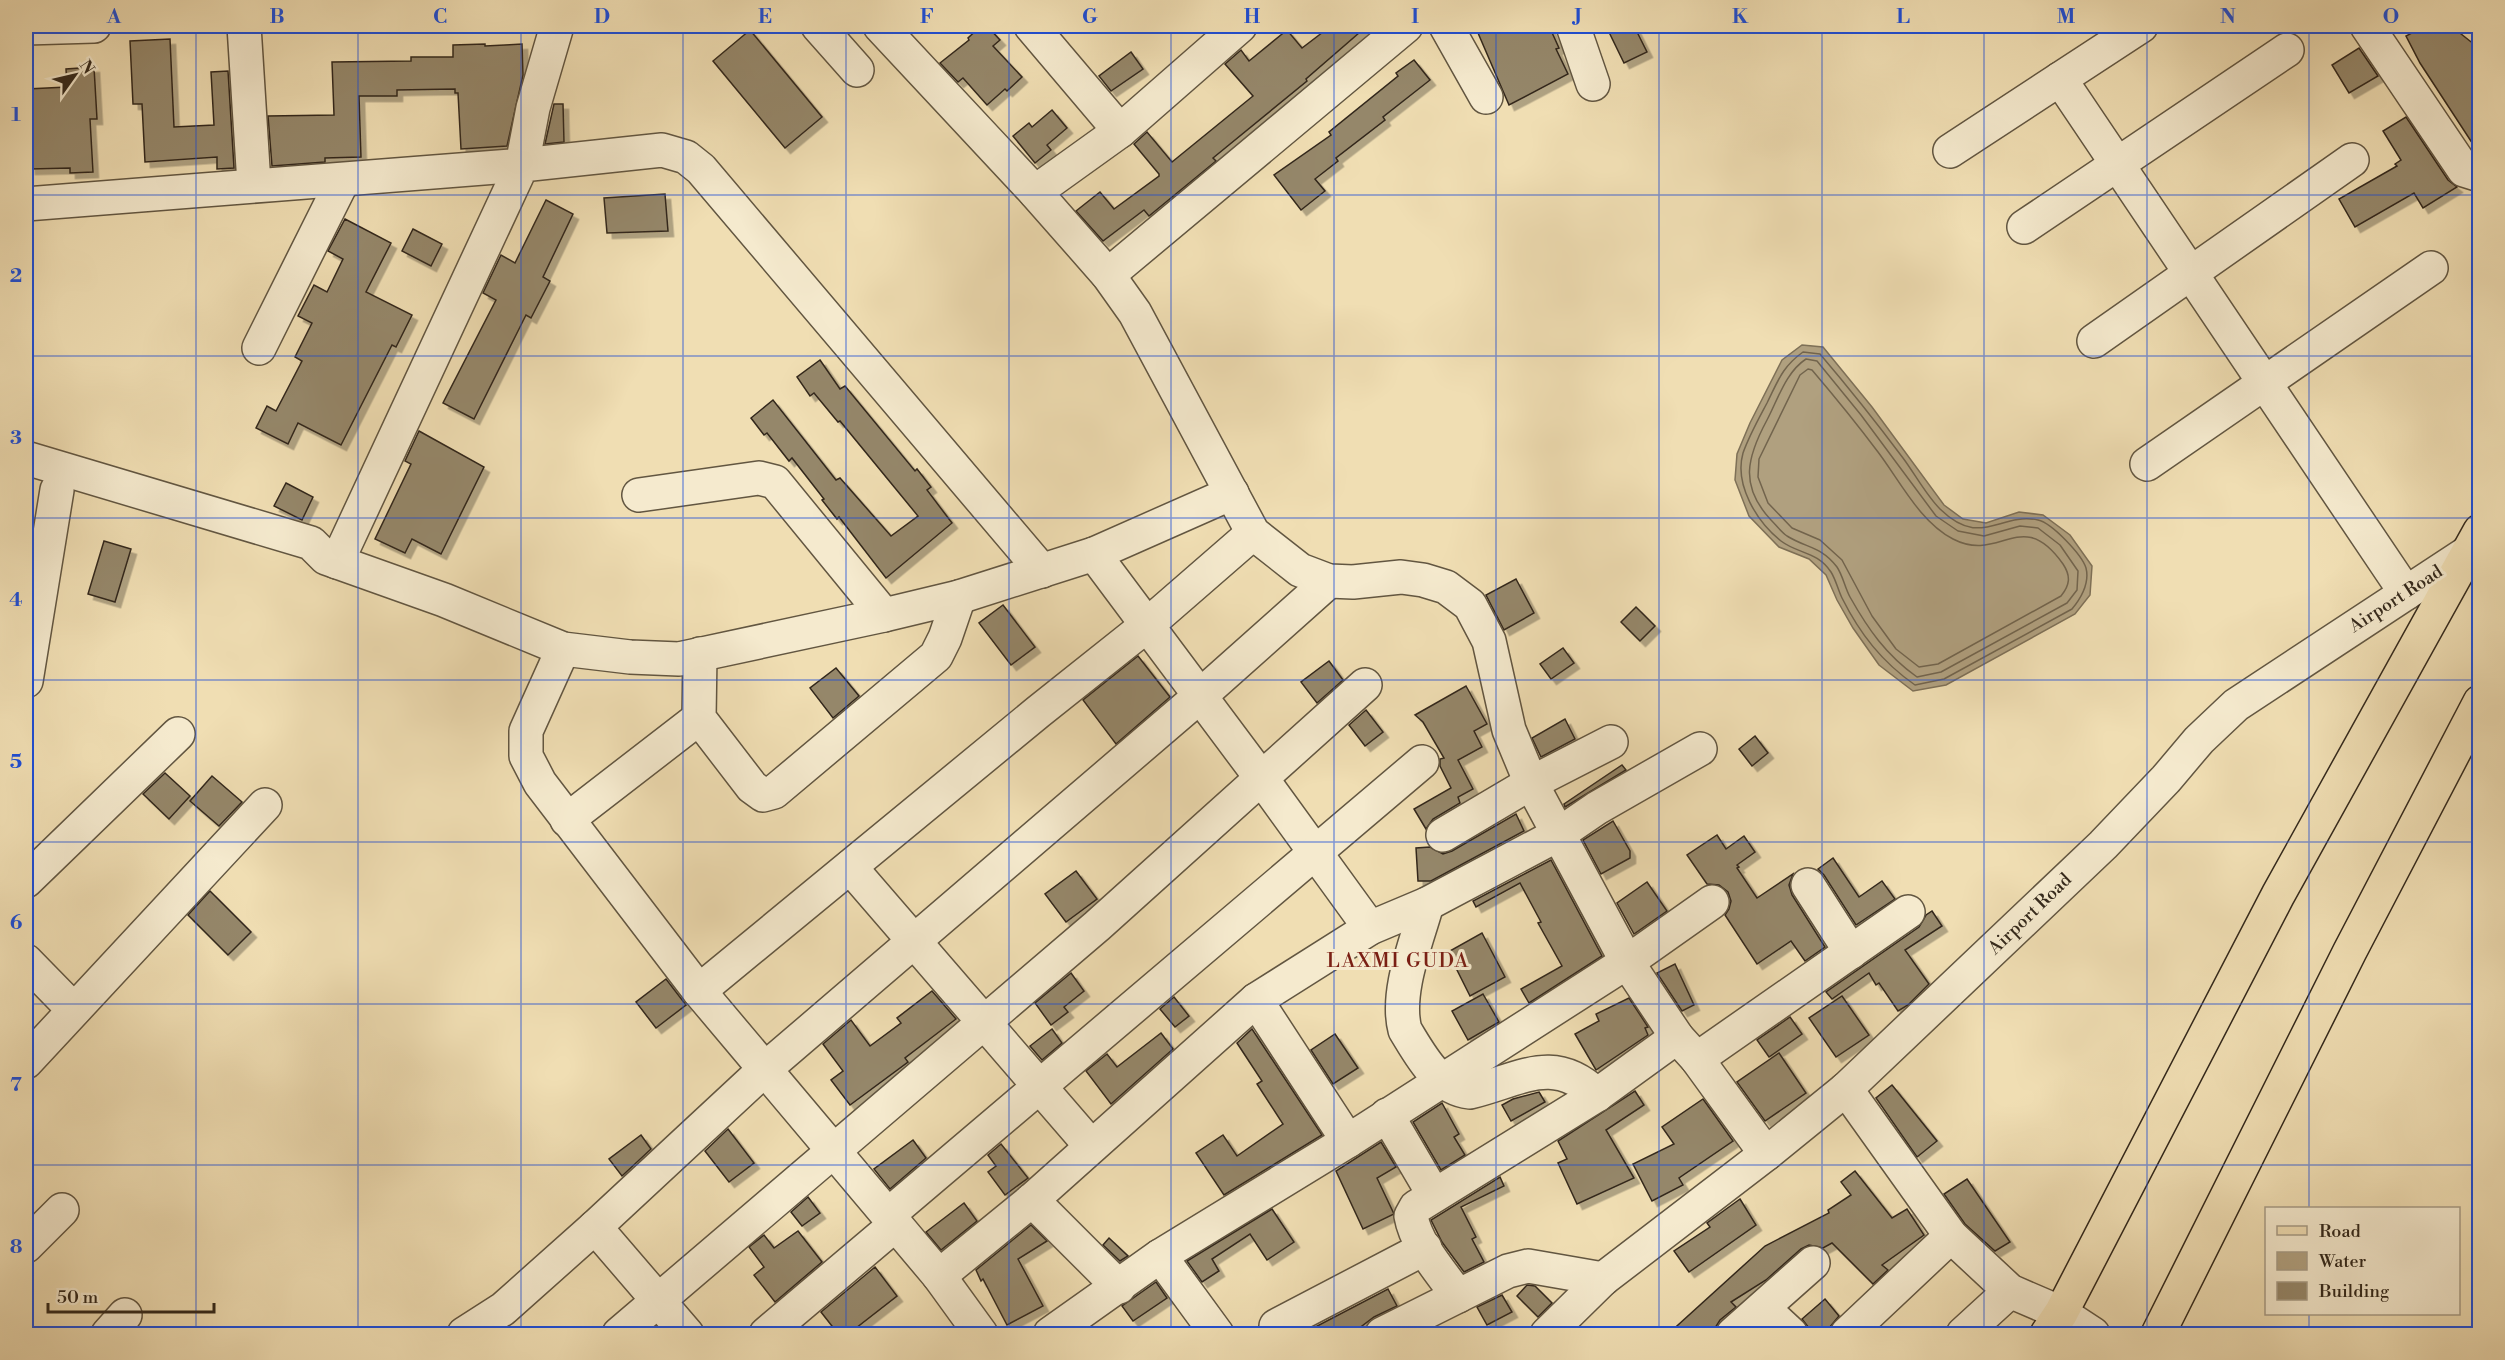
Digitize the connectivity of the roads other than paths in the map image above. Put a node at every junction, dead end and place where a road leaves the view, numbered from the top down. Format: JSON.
{"nodes":[{"id":1,"x":94,"y":26,"type":"edge"},
{"id":2,"x":244,"y":26,"type":"edge"},
{"id":3,"x":548,"y":26,"type":"edge"},
{"id":4,"x":556,"y":26,"type":"edge"},
{"id":5,"x":818,"y":26,"type":"edge"},
{"id":6,"x":880,"y":26,"type":"edge"},
{"id":7,"x":1031,"y":26,"type":"edge"},
{"id":8,"x":1240,"y":26,"type":"edge"},
{"id":9,"x":1406,"y":26,"type":"edge"},
{"id":10,"x":1446,"y":26,"type":"edge"},
{"id":11,"x":1573,"y":26,"type":"edge"},
{"id":12,"x":2140,"y":26,"type":"edge"},
{"id":13,"x":2367,"y":26,"type":"edge"},
{"id":14,"x":26,"y":28,"type":"edge"},
{"id":15,"x":2287,"y":50,"type":"dead end"},
{"id":16,"x":857,"y":70,"type":"dead end"},
{"id":17,"x":2060,"y":79,"type":"junction"},
{"id":18,"x":1593,"y":84,"type":"dead end"},
{"id":19,"x":1486,"y":97,"type":"dead end"},
{"id":20,"x":1120,"y":131,"type":"junction"},
{"id":21,"x":1950,"y":151,"type":"dead end"},
{"id":22,"x":2352,"y":160,"type":"dead end"},
{"id":23,"x":2117,"y":164,"type":"junction"},
{"id":24,"x":522,"y":165,"type":"junction"},
{"id":25,"x":2480,"y":175,"type":"edge"},
{"id":26,"x":343,"y":180,"type":"junction"},
{"id":27,"x":254,"y":184,"type":"junction"},
{"id":28,"x":1035,"y":192,"type":"junction"},
{"id":29,"x":26,"y":204,"type":"edge"},
{"id":30,"x":2024,"y":227,"type":"dead end"},
{"id":31,"x":2431,"y":268,"type":"dead end"},
{"id":32,"x":2190,"y":273,"type":"junction"},
{"id":33,"x":1108,"y":274,"type":"junction"},
{"id":34,"x":2094,"y":341,"type":"dead end"},
{"id":35,"x":259,"y":348,"type":"dead end"},
{"id":36,"x":2265,"y":383,"type":"junction"},
{"id":37,"x":26,"y":458,"type":"edge"},
{"id":38,"x":2147,"y":464,"type":"dead end"},
{"id":39,"x":26,"y":481,"type":"edge"},
{"id":40,"x":57,"y":490,"type":"junction"},
{"id":41,"x":1232,"y":493,"type":"junction"},
{"id":42,"x":639,"y":495,"type":"dead end"},
{"id":43,"x":1253,"y":533,"type":"junction"},
{"id":44,"x":2473,"y":542,"type":"edge"},
{"id":45,"x":1094,"y":554,"type":"junction"},
{"id":46,"x":331,"y":560,"type":"junction"},
{"id":47,"x":1042,"y":571,"type":"junction"},
{"id":48,"x":1329,"y":581,"type":"junction"},
{"id":49,"x":2406,"y":593,"type":"junction"},
{"id":50,"x":959,"y":597,"type":"junction"},
{"id":51,"x":884,"y":615,"type":"junction"},
{"id":52,"x":1146,"y":626,"type":"junction"},
{"id":53,"x":563,"y":649,"type":"junction"},
{"id":54,"x":700,"y":654,"type":"junction"},
{"id":55,"x":26,"y":681,"type":"edge"},
{"id":56,"x":1365,"y":685,"type":"dead end"},
{"id":57,"x":1200,"y":696,"type":"junction"},
{"id":58,"x":2480,"y":702,"type":"edge"},
{"id":59,"x":699,"y":718,"type":"junction"},
{"id":60,"x":178,"y":734,"type":"dead end"},
{"id":61,"x":1611,"y":742,"type":"dead end"},
{"id":62,"x":1700,"y":749,"type":"dead end"},
{"id":63,"x":1422,"y":762,"type":"dead end"},
{"id":64,"x":1262,"y":778,"type":"junction"},
{"id":65,"x":1530,"y":783,"type":"junction"},
{"id":66,"x":265,"y":805,"type":"dead end"},
{"id":67,"x":567,"y":820,"type":"junction"},
{"id":68,"x":1558,"y":834,"type":"junction"},
{"id":69,"x":1443,"y":835,"type":"dead end"},
{"id":70,"x":1314,"y":851,"type":"junction"},
{"id":71,"x":850,"y":867,"type":"junction"},
{"id":72,"x":26,"y":881,"type":"edge"},
{"id":73,"x":1808,"y":885,"type":"dead end"},
{"id":74,"x":1712,"y":902,"type":"dead end"},
{"id":75,"x":1427,"y":904,"type":"junction"},
{"id":76,"x":1908,"y":912,"type":"dead end"},
{"id":77,"x":1370,"y":928,"type":"junction"},
{"id":78,"x":914,"y":941,"type":"junction"},
{"id":79,"x":1851,"y":952,"type":"junction"},
{"id":80,"x":26,"y":961,"type":"edge"},
{"id":81,"x":1627,"y":962,"type":"junction"},
{"id":82,"x":699,"y":991,"type":"junction"},
{"id":83,"x":1256,"y":999,"type":"junction"},
{"id":84,"x":74,"y":1010,"type":"junction"},
{"id":85,"x":984,"y":1023,"type":"junction"},
{"id":86,"x":1687,"y":1048,"type":"junction"},
{"id":87,"x":26,"y":1062,"type":"edge"},
{"id":88,"x":765,"y":1070,"type":"junction"},
{"id":89,"x":1440,"y":1080,"type":"junction"},
{"id":90,"x":1039,"y":1088,"type":"junction"},
{"id":91,"x":1846,"y":1089,"type":"junction"},
{"id":92,"x":1597,"y":1095,"type":"junction"},
{"id":93,"x":1387,"y":1115,"type":"junction"},
{"id":94,"x":1348,"y":1141,"type":"junction"},
{"id":95,"x":1091,"y":1146,"type":"junction"},
{"id":96,"x":835,"y":1150,"type":"junction"},
{"id":97,"x":1766,"y":1154,"type":"junction"},
{"id":98,"x":1434,"y":1195,"type":"junction"},
{"id":99,"x":1032,"y":1200,"type":"junction"},
{"id":100,"x":62,"y":1210,"type":"dead end"},
{"id":101,"x":892,"y":1219,"type":"junction"},
{"id":102,"x":595,"y":1227,"type":"junction"},
{"id":103,"x":1951,"y":1236,"type":"junction"},
{"id":104,"x":26,"y":1246,"type":"edge"},
{"id":105,"x":1425,"y":1248,"type":"junction"},
{"id":106,"x":1160,"y":1256,"type":"junction"},
{"id":107,"x":1813,"y":1263,"type":"dead end"},
{"id":108,"x":939,"y":1276,"type":"junction"},
{"id":109,"x":1603,"y":1279,"type":"junction"},
{"id":110,"x":1119,"y":1287,"type":"junction"},
{"id":111,"x":2010,"y":1291,"type":"junction"},
{"id":112,"x":1458,"y":1296,"type":"junction"},
{"id":113,"x":658,"y":1301,"type":"junction"},
{"id":114,"x":1763,"y":1308,"type":"junction"},
{"id":115,"x":2054,"y":1324,"type":"edge"},
{"id":116,"x":1276,"y":1326,"type":"dead end"},
{"id":117,"x":973,"y":1331,"type":"edge"},
{"id":118,"x":1549,"y":1334,"type":"edge"},
{"id":119,"x":464,"y":1335,"type":"edge"},
{"id":120,"x":619,"y":1335,"type":"edge"},
{"id":121,"x":687,"y":1335,"type":"edge"},
{"id":122,"x":766,"y":1335,"type":"edge"},
{"id":123,"x":1050,"y":1335,"type":"edge"},
{"id":124,"x":1217,"y":1335,"type":"edge"},
{"id":125,"x":1382,"y":1335,"type":"edge"},
{"id":126,"x":1733,"y":1335,"type":"edge"},
{"id":127,"x":1791,"y":1335,"type":"edge"},
{"id":128,"x":1847,"y":1335,"type":"edge"},
{"id":129,"x":1963,"y":1335,"type":"edge"},
{"id":130,"x":2093,"y":1335,"type":"edge"},
{"id":131,"x":2158,"y":1335,"type":"edge"}],
"edges":[{"from":1,"to":14,"type":"street"},
{"from":2,"to":27,"type":"street"},
{"from":3,"to":4,"type":"street"},
{"from":4,"to":24,"type":"street"},
{"from":5,"to":16,"type":"street"},
{"from":6,"to":28,"type":"street"},
{"from":7,"to":20,"type":"street"},
{"from":8,"to":20,"type":"street"},
{"from":9,"to":33,"type":"street"},
{"from":10,"to":19,"type":"street"},
{"from":11,"to":18,"type":"street"},
{"from":12,"to":17,"type":"street"},
{"from":13,"to":25,"type":"street"},
{"from":15,"to":23,"type":"street"},
{"from":17,"to":21,"type":"street"},
{"from":17,"to":23,"type":"street"},
{"from":20,"to":28,"type":"street"},
{"from":22,"to":32,"type":"street"},
{"from":23,"to":30,"type":"street"},
{"from":23,"to":32,"type":"street"},
{"from":24,"to":26,"type":"street"},
{"from":24,"to":46,"type":"street"},
{"from":24,"to":47,"type":"street"},
{"from":26,"to":27,"type":"street"},
{"from":26,"to":35,"type":"street"},
{"from":27,"to":29,"type":"street"},
{"from":28,"to":33,"type":"street"},
{"from":31,"to":36,"type":"street"},
{"from":32,"to":34,"type":"street"},
{"from":32,"to":36,"type":"street"},
{"from":33,"to":41,"type":"street"},
{"from":36,"to":38,"type":"street"},
{"from":36,"to":49,"type":"street"},
{"from":37,"to":46,"type":"street"},
{"from":39,"to":40,"type":"street"},
{"from":40,"to":46,"type":"street"},
{"from":40,"to":55,"type":"street"},
{"from":41,"to":43,"type":"street"},
{"from":41,"to":45,"type":"street"},
{"from":42,"to":51,"type":"street"},
{"from":43,"to":48,"type":"street"},
{"from":43,"to":52,"type":"street"},
{"from":44,"to":49,"type":"street","name":"Airport Road"},
{"from":44,"to":115,"type":"main road","name":"Airport Road"},
{"from":45,"to":47,"type":"street"},
{"from":45,"to":52,"type":"street"},
{"from":46,"to":53,"type":"street"},
{"from":47,"to":50,"type":"street"},
{"from":48,"to":57,"type":"street"},
{"from":48,"to":65,"type":"street"},
{"from":49,"to":91,"type":"street","name":"Airport Road"},
{"from":50,"to":51,"type":"street"},
{"from":50,"to":59,"type":"street"},
{"from":51,"to":54,"type":"street"},
{"from":52,"to":57,"type":"street"},
{"from":52,"to":71,"type":"street"},
{"from":53,"to":54,"type":"street"},
{"from":53,"to":67,"type":"street"},
{"from":54,"to":59,"type":"street"},
{"from":56,"to":64,"type":"street"},
{"from":57,"to":64,"type":"street"},
{"from":57,"to":78,"type":"street"},
{"from":58,"to":131,"type":"main road"},
{"from":59,"to":67,"type":"street"},
{"from":60,"to":72,"type":"street"},
{"from":61,"to":65,"type":"street"},
{"from":62,"to":68,"type":"street"},
{"from":63,"to":70,"type":"street"},
{"from":64,"to":70,"type":"street"},
{"from":64,"to":85,"type":"street"},
{"from":65,"to":68,"type":"street"},
{"from":65,"to":69,"type":"street"},
{"from":66,"to":84,"type":"street"},
{"from":67,"to":82,"type":"street"},
{"from":68,"to":75,"type":"street"},
{"from":68,"to":81,"type":"street"},
{"from":70,"to":77,"type":"street"},
{"from":70,"to":90,"type":"street"},
{"from":71,"to":78,"type":"street"},
{"from":71,"to":82,"type":"street"},
{"from":73,"to":79,"type":"street"},
{"from":74,"to":81,"type":"street"},
{"from":75,"to":77,"type":"street"},
{"from":75,"to":89,"type":"street"},
{"from":76,"to":79,"type":"street"},
{"from":77,"to":83,"type":"street"},
{"from":78,"to":85,"type":"street"},
{"from":78,"to":88,"type":"street"},
{"from":79,"to":86,"type":"street"},
{"from":80,"to":84,"type":"street"},
{"from":81,"to":86,"type":"street"},
{"from":81,"to":89,"type":"street"},
{"from":82,"to":88,"type":"street"},
{"from":83,"to":94,"type":"street"},
{"from":83,"to":95,"type":"street"},
{"from":84,"to":87,"type":"street"},
{"from":85,"to":90,"type":"street"},
{"from":85,"to":96,"type":"street"},
{"from":86,"to":92,"type":"street"},
{"from":86,"to":97,"type":"street"},
{"from":88,"to":96,"type":"street"},
{"from":88,"to":102,"type":"street"},
{"from":89,"to":92,"type":"street"},
{"from":89,"to":93,"type":"street"},
{"from":90,"to":95,"type":"street"},
{"from":90,"to":101,"type":"street"},
{"from":91,"to":97,"type":"street","name":"Airport Road"},
{"from":91,"to":103,"type":"street"},
{"from":92,"to":98,"type":"street"},
{"from":93,"to":94,"type":"street"},
{"from":93,"to":98,"type":"street"},
{"from":94,"to":106,"type":"street"},
{"from":95,"to":99,"type":"street"},
{"from":96,"to":101,"type":"street"},
{"from":96,"to":113,"type":"street"},
{"from":97,"to":109,"type":"street","name":"Airport Road"},
{"from":98,"to":105,"type":"street"},
{"from":99,"to":108,"type":"street"},
{"from":99,"to":110,"type":"street"},
{"from":100,"to":104,"type":"street"},
{"from":101,"to":108,"type":"street"},
{"from":101,"to":122,"type":"street"},
{"from":102,"to":113,"type":"street"},
{"from":102,"to":119,"type":"street"},
{"from":103,"to":111,"type":"street"},
{"from":103,"to":128,"type":"street"},
{"from":105,"to":112,"type":"street"},
{"from":105,"to":116,"type":"street"},
{"from":106,"to":110,"type":"street"},
{"from":106,"to":124,"type":"street"},
{"from":107,"to":114,"type":"street"},
{"from":108,"to":117,"type":"street"},
{"from":109,"to":112,"type":"street"},
{"from":109,"to":118,"type":"street","name":"Airport Road"},
{"from":110,"to":123,"type":"street"},
{"from":111,"to":115,"type":"street"},
{"from":111,"to":129,"type":"street"},
{"from":112,"to":125,"type":"street"},
{"from":113,"to":120,"type":"street"},
{"from":113,"to":121,"type":"street"},
{"from":114,"to":126,"type":"street"},
{"from":114,"to":127,"type":"street"},
{"from":115,"to":130,"type":"street"}]}
